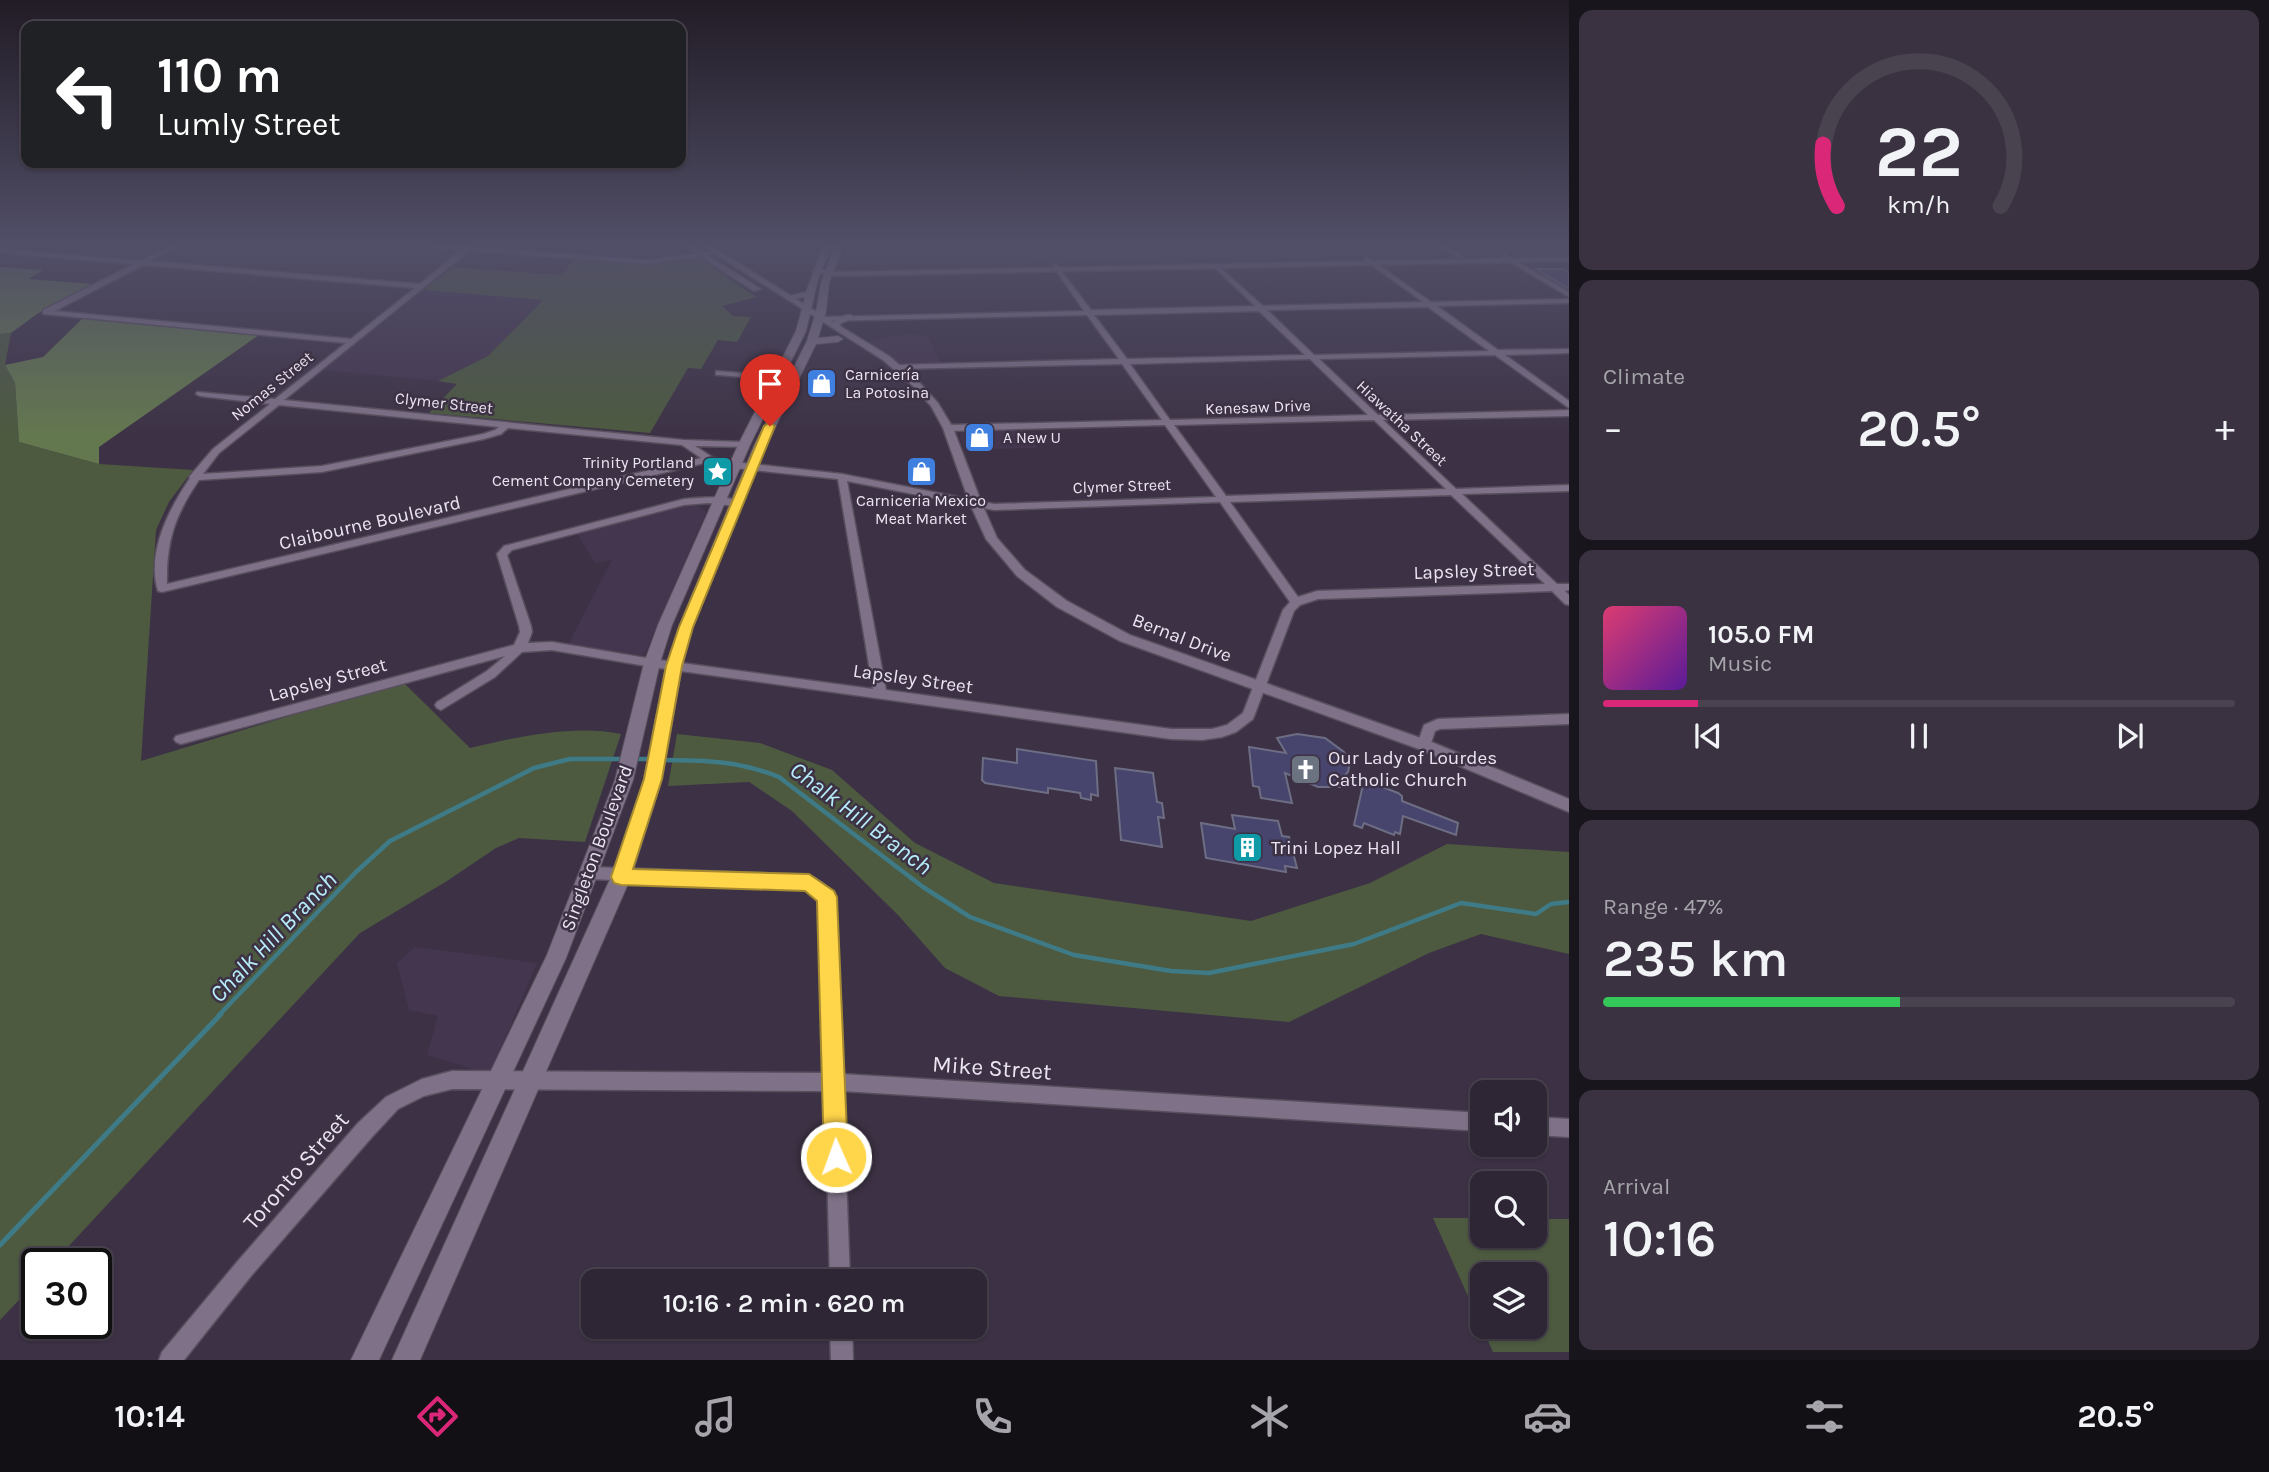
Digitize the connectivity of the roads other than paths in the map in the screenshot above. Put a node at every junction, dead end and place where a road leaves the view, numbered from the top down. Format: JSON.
{"nodes":[{"id":1,"x":51,"y":309,"type":"edge"},
{"id":2,"x":391,"y":309,"type":"edge"},
{"id":3,"x":802,"y":309,"type":"edge"},
{"id":4,"x":805,"y":309,"type":"edge"},
{"id":5,"x":814,"y":309,"type":"edge"},
{"id":6,"x":818,"y":309,"type":"edge"},
{"id":7,"x":1086,"y":309,"type":"edge"},
{"id":8,"x":1196,"y":309,"type":"edge"},
{"id":9,"x":1261,"y":309,"type":"edge"},
{"id":10,"x":1436,"y":309,"type":"edge"},
{"id":11,"x":1088,"y":312,"type":"junction"},
{"id":12,"x":816,"y":317,"type":"junction"},
{"id":13,"x":849,"y":317,"type":"joint"},
{"id":14,"x":836,"y":322,"type":"junction"},
{"id":15,"x":838,"y":339,"type":"junction"},
{"id":16,"x":351,"y":341,"type":"junction"},
{"id":17,"x":812,"y":341,"type":"junction"},
{"id":18,"x":1569,"y":351,"type":"edge"},
{"id":19,"x":1496,"y":353,"type":"junction"},
{"id":20,"x":1311,"y":357,"type":"junction"},
{"id":21,"x":1124,"y":362,"type":"junction"},
{"id":22,"x":896,"y":368,"type":"junction"},
{"id":23,"x":719,"y":373,"type":"dead end"},
{"id":24,"x":777,"y":378,"type":"junction"},
{"id":25,"x":792,"y":379,"type":"junction"},
{"id":26,"x":200,"y":394,"type":"dead end"},
{"id":27,"x":276,"y":402,"type":"junction"},
{"id":28,"x":1569,"y":405,"type":"edge"},
{"id":29,"x":1569,"y":413,"type":"edge"},
{"id":30,"x":1374,"y":417,"type":"junction"},
{"id":31,"x":1168,"y":423,"type":"junction"},
{"id":32,"x":506,"y":425,"type":"junction"},
{"id":33,"x":948,"y":428,"type":"junction"},
{"id":34,"x":684,"y":443,"type":"junction"},
{"id":35,"x":744,"y":445,"type":"junction"},
{"id":36,"x":709,"y":460,"type":"junction"},
{"id":37,"x":735,"y":466,"type":"junction"},
{"id":38,"x":751,"y":468,"type":"junction"},
{"id":39,"x":194,"y":477,"type":"junction"},
{"id":40,"x":842,"y":477,"type":"junction"},
{"id":41,"x":1569,"y":488,"type":"edge"},
{"id":42,"x":1454,"y":492,"type":"junction"},
{"id":43,"x":1221,"y":499,"type":"junction"},
{"id":44,"x":720,"y":501,"type":"junction"},
{"id":45,"x":737,"y":503,"type":"junction"},
{"id":46,"x":976,"y":504,"type":"junction"},
{"id":47,"x":1554,"y":587,"type":"junction"},
{"id":48,"x":1569,"y":587,"type":"edge"},
{"id":49,"x":162,"y":589,"type":"joint"},
{"id":50,"x":1569,"y":601,"type":"edge"},
{"id":51,"x":1296,"y":602,"type":"junction"},
{"id":52,"x":520,"y":648,"type":"junction"},
{"id":53,"x":653,"y":663,"type":"junction"},
{"id":54,"x":674,"y":666,"type":"junction"},
{"id":55,"x":1259,"y":687,"type":"junction"},
{"id":56,"x":880,"y":693,"type":"junction"},
{"id":57,"x":441,"y":705,"type":"dead end"},
{"id":58,"x":1569,"y":719,"type":"edge"},
{"id":59,"x":181,"y":739,"type":"dead end"},
{"id":60,"x":1424,"y":745,"type":"junction"},
{"id":61,"x":1569,"y":806,"type":"edge"},
{"id":62,"x":590,"y":873,"type":"junction"},
{"id":63,"x":621,"y":877,"type":"junction"},
{"id":64,"x":499,"y":1079,"type":"junction"},
{"id":65,"x":532,"y":1081,"type":"junction"},
{"id":66,"x":834,"y":1082,"type":"junction"},
{"id":67,"x":1470,"y":1121,"type":"edge"},
{"id":68,"x":1547,"y":1127,"type":"edge"},
{"id":69,"x":1569,"y":1128,"type":"edge"},
{"id":70,"x":840,"y":1269,"type":"edge"},
{"id":71,"x":841,"y":1339,"type":"edge"},
{"id":72,"x":170,"y":1360,"type":"edge"},
{"id":73,"x":365,"y":1360,"type":"edge"},
{"id":74,"x":407,"y":1360,"type":"edge"},
{"id":75,"x":842,"y":1360,"type":"edge"}],
"edges":[{"from":1,"to":16,"type":"street"},
{"from":2,"to":16,"type":"street","name":"Nomas Street"},
{"from":3,"to":12,"type":"street","name":"Bernal Drive"},
{"from":4,"to":12,"type":"street","name":"Bernal Drive"},
{"from":5,"to":12,"type":"main road","name":"Singleton Boulevard"},
{"from":6,"to":12,"type":"main road","name":"Singleton Boulevard"},
{"from":7,"to":11,"type":"street"},
{"from":8,"to":11,"type":"street"},
{"from":9,"to":20,"type":"street","name":"Hiawatha Street"},
{"from":10,"to":19,"type":"street"},
{"from":11,"to":13,"type":"street"},
{"from":11,"to":21,"type":"street"},
{"from":12,"to":14,"type":"main road"},
{"from":12,"to":15,"type":"street","name":"Bernal Drive"},
{"from":12,"to":17,"type":"main road","name":"Singleton Boulevard"},
{"from":12,"to":24,"type":"main road","name":"Singleton Boulevard"},
{"from":13,"to":14,"type":"street"},
{"from":14,"to":22,"type":"street","name":"Bernal Drive"},
{"from":15,"to":17,"type":"main road"},
{"from":15,"to":22,"type":"street","name":"Bernal Drive"},
{"from":16,"to":27,"type":"street","name":"Nomas Street"},
{"from":17,"to":25,"type":"main road","name":"Singleton Boulevard"},
{"from":18,"to":19,"type":"street"},
{"from":19,"to":20,"type":"street"},
{"from":19,"to":28,"type":"street"},
{"from":20,"to":21,"type":"street"},
{"from":20,"to":30,"type":"street","name":"Hiawatha Street"},
{"from":21,"to":22,"type":"street"},
{"from":21,"to":31,"type":"street"},
{"from":22,"to":33,"type":"street","name":"Bernal Drive"},
{"from":23,"to":24,"type":"street"},
{"from":24,"to":25,"type":"street"},
{"from":24,"to":35,"type":"main road","name":"Singleton Boulevard"},
{"from":25,"to":38,"type":"main road","name":"Singleton Boulevard"},
{"from":26,"to":27,"type":"street","name":"Clymer Street"},
{"from":27,"to":32,"type":"street","name":"Clymer Street"},
{"from":27,"to":39,"type":"street","name":"Nomas Street"},
{"from":29,"to":30,"type":"street","name":"Kenesaw Drive"},
{"from":30,"to":31,"type":"street","name":"Kenesaw Drive"},
{"from":30,"to":42,"type":"street","name":"Hiawatha Street"},
{"from":31,"to":33,"type":"street","name":"Kenesaw Drive"},
{"from":31,"to":43,"type":"street"},
{"from":32,"to":34,"type":"street","name":"Clymer Street"},
{"from":32,"to":39,"type":"street"},
{"from":33,"to":46,"type":"street","name":"Bernal Drive"},
{"from":34,"to":35,"type":"street","name":"Clymer Street"},
{"from":34,"to":36,"type":"street","name":"Clymer Street"},
{"from":35,"to":37,"type":"main road","name":"Singleton Boulevard"},
{"from":36,"to":37,"type":"street","name":"Clymer Street"},
{"from":36,"to":49,"type":"street","name":"Claibourne Boulevard"},
{"from":37,"to":38,"type":"street","name":"Clymer Street"},
{"from":37,"to":44,"type":"main road","name":"Singleton Boulevard"},
{"from":38,"to":40,"type":"street","name":"Clymer Street"},
{"from":38,"to":45,"type":"main road","name":"Singleton Boulevard"},
{"from":39,"to":49,"type":"street","name":"Nomas Street"},
{"from":40,"to":46,"type":"street","name":"Clymer Street"},
{"from":40,"to":56,"type":"street"},
{"from":41,"to":42,"type":"street","name":"Clymer Street"},
{"from":42,"to":43,"type":"street","name":"Clymer Street"},
{"from":42,"to":47,"type":"street","name":"Hiawatha Street"},
{"from":43,"to":46,"type":"street","name":"Clymer Street"},
{"from":43,"to":51,"type":"street"},
{"from":44,"to":45,"type":"street"},
{"from":44,"to":52,"type":"street"},
{"from":44,"to":53,"type":"main road","name":"Singleton Boulevard"},
{"from":45,"to":54,"type":"main road","name":"Singleton Boulevard"},
{"from":46,"to":55,"type":"street","name":"Bernal Drive"},
{"from":47,"to":48,"type":"street","name":"Lapsley Street"},
{"from":47,"to":50,"type":"street","name":"Hiawatha Street"},
{"from":47,"to":51,"type":"street","name":"Lapsley Street"},
{"from":51,"to":55,"type":"street","name":"Lapsley Street"},
{"from":52,"to":53,"type":"street","name":"Lapsley Street"},
{"from":52,"to":57,"type":"street"},
{"from":52,"to":59,"type":"street","name":"Lapsley Street"},
{"from":53,"to":54,"type":"street","name":"Lapsley Street"},
{"from":53,"to":62,"type":"main road","name":"Singleton Boulevard"},
{"from":54,"to":56,"type":"street","name":"Lapsley Street"},
{"from":54,"to":63,"type":"main road","name":"Singleton Boulevard"},
{"from":55,"to":56,"type":"street","name":"Lapsley Street"},
{"from":55,"to":60,"type":"street","name":"Bernal Drive"},
{"from":58,"to":60,"type":"street"},
{"from":60,"to":61,"type":"street","name":"Bernal Drive"},
{"from":62,"to":63,"type":"street"},
{"from":62,"to":64,"type":"main road","name":"Singleton Boulevard"},
{"from":63,"to":65,"type":"main road","name":"Singleton Boulevard"},
{"from":63,"to":66,"type":"street"},
{"from":64,"to":65,"type":"street","name":"Mike Street"},
{"from":64,"to":72,"type":"street","name":"Toronto Street"},
{"from":64,"to":73,"type":"main road","name":"Singleton Boulevard"},
{"from":65,"to":66,"type":"street","name":"Mike Street"},
{"from":65,"to":74,"type":"main road","name":"Singleton Boulevard"},
{"from":66,"to":67,"type":"street","name":"Mike Street"},
{"from":66,"to":70,"type":"street"},
{"from":68,"to":69,"type":"street"},
{"from":71,"to":75,"type":"street"}]}
